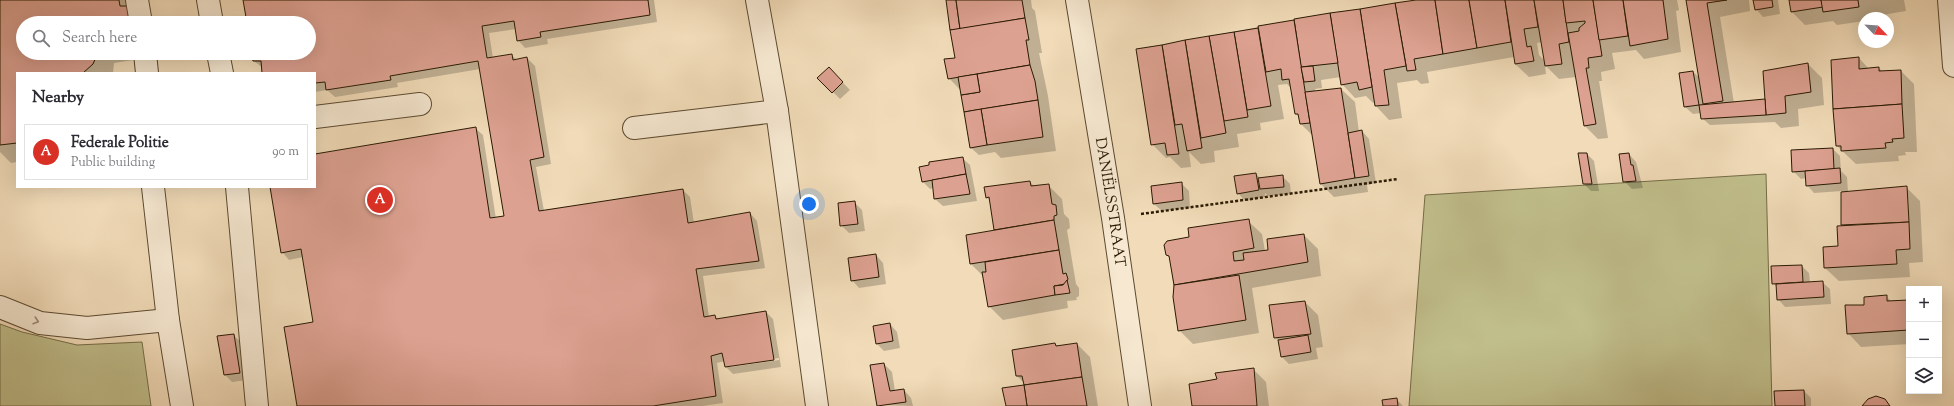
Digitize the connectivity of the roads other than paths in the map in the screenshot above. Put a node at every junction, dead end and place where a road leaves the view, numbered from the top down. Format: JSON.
{"nodes":[{"id":1,"x":138,"y":0,"type":"edge"},
{"id":2,"x":208,"y":0,"type":"edge"},
{"id":3,"x":757,"y":0,"type":"edge"},
{"id":4,"x":1950,"y":0,"type":"edge"},
{"id":5,"x":1082,"y":1,"type":"edge"},
{"id":6,"x":140,"y":16,"type":"edge"},
{"id":7,"x":211,"y":16,"type":"edge"},
{"id":8,"x":146,"y":60,"type":"edge"},
{"id":9,"x":219,"y":60,"type":"edge"},
{"id":10,"x":1954,"y":66,"type":"edge"},
{"id":11,"x":147,"y":72,"type":"edge"},
{"id":12,"x":222,"y":72,"type":"edge"},
{"id":13,"x":420,"y":104,"type":"dead end"},
{"id":14,"x":777,"y":111,"type":"junction"},
{"id":15,"x":316,"y":117,"type":"edge"},
{"id":16,"x":634,"y":128,"type":"dead end"},
{"id":17,"x":153,"y":188,"type":"edge"},
{"id":18,"x":237,"y":188,"type":"edge"},
{"id":19,"x":0,"y":307,"type":"edge"},
{"id":20,"x":168,"y":320,"type":"junction"},
{"id":21,"x":182,"y":406,"type":"edge"},
{"id":22,"x":257,"y":406,"type":"edge"},
{"id":23,"x":817,"y":406,"type":"edge"},
{"id":24,"x":1140,"y":406,"type":"edge"}],
"edges":[{"from":1,"to":6,"type":"street"},
{"from":2,"to":7,"type":"street"},
{"from":3,"to":14,"type":"street"},
{"from":4,"to":10,"type":"street"},
{"from":5,"to":24,"type":"street","name":"DANIËLSSTRAAT"},
{"from":8,"to":11,"type":"street"},
{"from":9,"to":12,"type":"street"},
{"from":13,"to":15,"type":"street"},
{"from":14,"to":16,"type":"street"},
{"from":14,"to":23,"type":"street"},
{"from":17,"to":20,"type":"street"},
{"from":18,"to":22,"type":"street"},
{"from":19,"to":20,"type":"street","one_way":true},
{"from":20,"to":21,"type":"street"}]}
